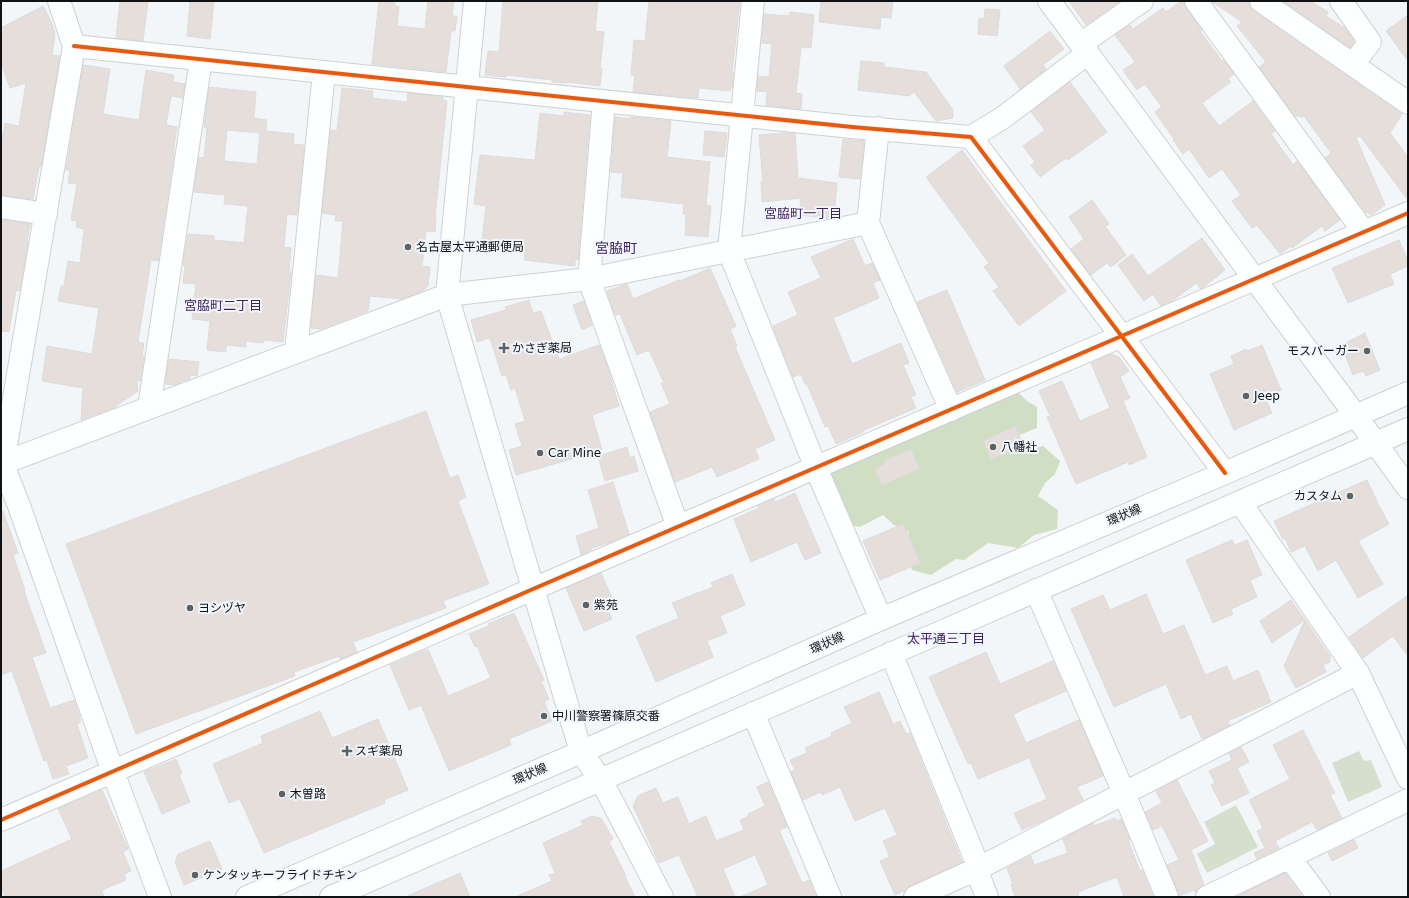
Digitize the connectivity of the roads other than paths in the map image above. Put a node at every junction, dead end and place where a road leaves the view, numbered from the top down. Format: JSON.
{"nodes":[{"id":1,"x":60,"y":1,"type":"edge"},
{"id":2,"x":475,"y":1,"type":"edge"},
{"id":3,"x":752,"y":1,"type":"edge"},
{"id":4,"x":1049,"y":1,"type":"edge"},
{"id":5,"x":1142,"y":1,"type":"edge"},
{"id":6,"x":1196,"y":1,"type":"edge"},
{"id":7,"x":1261,"y":1,"type":"edge"},
{"id":8,"x":1341,"y":1,"type":"edge"},
{"id":9,"x":74,"y":46,"type":"junction"},
{"id":10,"x":1084,"y":48,"type":"junction"},
{"id":11,"x":201,"y":59,"type":"junction"},
{"id":12,"x":1353,"y":64,"type":"junction"},
{"id":13,"x":324,"y":72,"type":"junction"},
{"id":14,"x":467,"y":87,"type":"junction"},
{"id":15,"x":604,"y":101,"type":"junction"},
{"id":16,"x":1408,"y":103,"type":"edge"},
{"id":17,"x":742,"y":115,"type":"junction"},
{"id":18,"x":878,"y":128,"type":"junction"},
{"id":19,"x":971,"y":137,"type":"junction"},
{"id":20,"x":1,"y":207,"type":"edge"},
{"id":21,"x":1408,"y":213,"type":"edge"},
{"id":22,"x":46,"y":214,"type":"junction"},
{"id":23,"x":868,"y":223,"type":"junction"},
{"id":24,"x":1364,"y":232,"type":"junction"},
{"id":25,"x":728,"y":251,"type":"junction"},
{"id":26,"x":589,"y":278,"type":"junction"},
{"id":27,"x":1255,"y":279,"type":"junction"},
{"id":28,"x":447,"y":295,"type":"junction"},
{"id":29,"x":1122,"y":336,"type":"junction"},
{"id":30,"x":296,"y":352,"type":"junction"},
{"id":31,"x":1408,"y":393,"type":"edge"},
{"id":32,"x":149,"y":408,"type":"junction"},
{"id":33,"x":951,"y":410,"type":"junction"},
{"id":34,"x":1356,"y":416,"type":"junction"},
{"id":35,"x":1408,"y":428,"type":"edge"},
{"id":36,"x":1375,"y":443,"type":"junction"},
{"id":37,"x":2,"y":462,"type":"edge"},
{"id":38,"x":816,"y":468,"type":"junction"},
{"id":39,"x":1225,"y":473,"type":"junction"},
{"id":40,"x":1408,"y":488,"type":"edge"},
{"id":41,"x":1240,"y":502,"type":"junction"},
{"id":42,"x":678,"y":527,"type":"junction"},
{"id":43,"x":533,"y":589,"type":"junction"},
{"id":44,"x":1036,"y":590,"type":"junction"},
{"id":45,"x":881,"y":619,"type":"junction"},
{"id":46,"x":892,"y":653,"type":"junction"},
{"id":47,"x":1358,"y":673,"type":"junction"},
{"id":48,"x":753,"y":713,"type":"junction"},
{"id":49,"x":581,"y":752,"type":"junction"},
{"id":50,"x":113,"y":772,"type":"junction"},
{"id":51,"x":1408,"y":778,"type":"edge"},
{"id":52,"x":601,"y":780,"type":"junction"},
{"id":53,"x":1124,"y":794,"type":"junction"},
{"id":54,"x":1408,"y":800,"type":"edge"},
{"id":55,"x":1,"y":820,"type":"edge"},
{"id":56,"x":1289,"y":857,"type":"junction"},
{"id":57,"x":978,"y":868,"type":"junction"},
{"id":58,"x":160,"y":897,"type":"edge"},
{"id":59,"x":247,"y":897,"type":"edge"},
{"id":60,"x":331,"y":897,"type":"edge"},
{"id":61,"x":662,"y":897,"type":"edge"},
{"id":62,"x":830,"y":897,"type":"edge"},
{"id":63,"x":915,"y":897,"type":"edge"},
{"id":64,"x":987,"y":897,"type":"edge"},
{"id":65,"x":1167,"y":897,"type":"edge"},
{"id":66,"x":1207,"y":897,"type":"edge"},
{"id":67,"x":1319,"y":897,"type":"edge"}],
"edges":[{"from":1,"to":9,"type":"street"},
{"from":2,"to":14,"type":"street"},
{"from":3,"to":17,"type":"street"},
{"from":4,"to":10,"type":"street"},
{"from":5,"to":10,"type":"street"},
{"from":6,"to":24,"type":"street"},
{"from":7,"to":12,"type":"street"},
{"from":8,"to":12,"type":"street"},
{"from":9,"to":11,"type":"street"},
{"from":9,"to":22,"type":"street"},
{"from":10,"to":19,"type":"street"},
{"from":10,"to":27,"type":"street"},
{"from":11,"to":13,"type":"street"},
{"from":11,"to":32,"type":"street"},
{"from":12,"to":16,"type":"street"},
{"from":13,"to":14,"type":"street"},
{"from":13,"to":30,"type":"street"},
{"from":14,"to":15,"type":"street"},
{"from":14,"to":28,"type":"street"},
{"from":15,"to":17,"type":"street"},
{"from":15,"to":26,"type":"street"},
{"from":17,"to":18,"type":"street"},
{"from":17,"to":25,"type":"street"},
{"from":18,"to":19,"type":"street"},
{"from":18,"to":23,"type":"street"},
{"from":19,"to":29,"type":"street"},
{"from":20,"to":22,"type":"street"},
{"from":21,"to":24,"type":"street"},
{"from":22,"to":37,"type":"street"},
{"from":23,"to":25,"type":"street"},
{"from":23,"to":33,"type":"street"},
{"from":24,"to":27,"type":"street"},
{"from":25,"to":26,"type":"street"},
{"from":25,"to":38,"type":"street"},
{"from":26,"to":28,"type":"street"},
{"from":26,"to":42,"type":"street"},
{"from":27,"to":29,"type":"street"},
{"from":27,"to":34,"type":"street"},
{"from":28,"to":30,"type":"street"},
{"from":28,"to":43,"type":"street"},
{"from":29,"to":33,"type":"street"},
{"from":29,"to":39,"type":"street"},
{"from":30,"to":32,"type":"street"},
{"from":31,"to":34,"type":"street","name":"環状線"},
{"from":32,"to":37,"type":"street"},
{"from":33,"to":38,"type":"street"},
{"from":34,"to":36,"type":"street"},
{"from":34,"to":39,"type":"street","name":"環状線"},
{"from":35,"to":36,"type":"street"},
{"from":36,"to":40,"type":"street"},
{"from":36,"to":41,"type":"street"},
{"from":37,"to":50,"type":"street"},
{"from":38,"to":42,"type":"street"},
{"from":38,"to":45,"type":"street"},
{"from":39,"to":45,"type":"street","name":"環状線"},
{"from":41,"to":44,"type":"street"},
{"from":41,"to":47,"type":"street"},
{"from":42,"to":43,"type":"street"},
{"from":43,"to":49,"type":"street"},
{"from":43,"to":50,"type":"street"},
{"from":44,"to":46,"type":"street"},
{"from":44,"to":53,"type":"street"},
{"from":45,"to":49,"type":"street","name":"環状線"},
{"from":46,"to":48,"type":"street"},
{"from":46,"to":57,"type":"street"},
{"from":47,"to":51,"type":"street"},
{"from":47,"to":53,"type":"street"},
{"from":48,"to":52,"type":"street"},
{"from":48,"to":62,"type":"street"},
{"from":49,"to":52,"type":"street"},
{"from":49,"to":59,"type":"street","name":"環状線"},
{"from":50,"to":55,"type":"street"},
{"from":50,"to":58,"type":"street"},
{"from":52,"to":60,"type":"street"},
{"from":52,"to":61,"type":"street"},
{"from":53,"to":57,"type":"street"},
{"from":53,"to":65,"type":"street"},
{"from":54,"to":56,"type":"street"},
{"from":56,"to":66,"type":"street"},
{"from":56,"to":67,"type":"street"},
{"from":57,"to":63,"type":"street"},
{"from":57,"to":64,"type":"street"}]}
